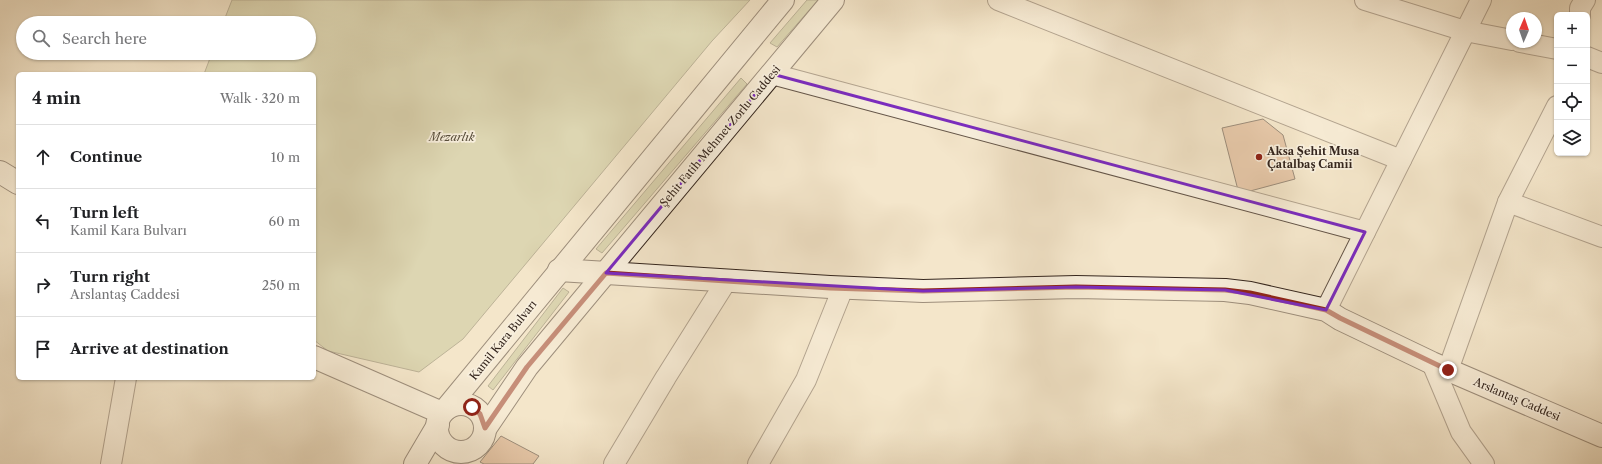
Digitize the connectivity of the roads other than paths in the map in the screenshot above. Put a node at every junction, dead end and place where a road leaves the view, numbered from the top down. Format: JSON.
{"nodes":[{"id":1,"x":783,"y":0,"type":"edge"},
{"id":2,"x":833,"y":0,"type":"edge"},
{"id":3,"x":998,"y":0,"type":"edge"},
{"id":4,"x":1365,"y":0,"type":"edge"},
{"id":5,"x":1481,"y":0,"type":"edge"},
{"id":6,"x":1585,"y":0,"type":"edge"},
{"id":7,"x":1580,"y":12,"type":"edge"},
{"id":8,"x":1465,"y":32,"type":"junction"},
{"id":9,"x":1506,"y":39,"type":"edge"},
{"id":10,"x":1542,"y":46,"type":"edge"},
{"id":11,"x":1554,"y":48,"type":"edge"},
{"id":12,"x":1590,"y":58,"type":"edge"},
{"id":13,"x":1602,"y":63,"type":"edge"},
{"id":14,"x":772,"y":74,"type":"junction"},
{"id":15,"x":1554,"y":112,"type":"edge"},
{"id":16,"x":1401,"y":160,"type":"junction"},
{"id":17,"x":0,"y":172,"type":"edge"},
{"id":18,"x":16,"y":182,"type":"edge"},
{"id":19,"x":1508,"y":202,"type":"junction"},
{"id":20,"x":1365,"y":232,"type":"junction"},
{"id":21,"x":1602,"y":237,"type":"edge"},
{"id":22,"x":559,"y":270,"type":"junction"},
{"id":23,"x":606,"y":273,"type":"junction"},
{"id":24,"x":727,"y":280,"type":"junction"},
{"id":25,"x":843,"y":288,"type":"junction"},
{"id":26,"x":1326,"y":310,"type":"junction"},
{"id":27,"x":316,"y":358,"type":"edge"},
{"id":28,"x":1440,"y":366,"type":"junction"},
{"id":29,"x":126,"y":380,"type":"edge"},
{"id":30,"x":442,"y":416,"type":"junction"},
{"id":31,"x":1602,"y":436,"type":"edge"},
{"id":32,"x":480,"y":437,"type":"junction"},
{"id":33,"x":111,"y":464,"type":"edge"},
{"id":34,"x":415,"y":464,"type":"edge"},
{"id":35,"x":460,"y":464,"type":"edge"},
{"id":36,"x":614,"y":464,"type":"edge"},
{"id":37,"x":758,"y":464,"type":"edge"},
{"id":38,"x":1484,"y":464,"type":"edge"}],
"edges":[{"from":1,"to":22,"type":"main road"},
{"from":2,"to":14,"type":"main road","name":"Şehit Fatih Mehmet Zorlu Caddesi"},
{"from":3,"to":16,"type":"street"},
{"from":4,"to":8,"type":"street"},
{"from":5,"to":8,"type":"street"},
{"from":6,"to":7,"type":"street"},
{"from":8,"to":9,"type":"street"},
{"from":8,"to":16,"type":"street"},
{"from":10,"to":11,"type":"street"},
{"from":12,"to":13,"type":"street"},
{"from":14,"to":20,"type":"street"},
{"from":14,"to":23,"type":"main road","name":"Şehit Fatih Mehmet Zorlu Caddesi"},
{"from":15,"to":19,"type":"street"},
{"from":16,"to":20,"type":"street"},
{"from":17,"to":18,"type":"main road"},
{"from":19,"to":21,"type":"street"},
{"from":19,"to":28,"type":"street"},
{"from":20,"to":26,"type":"street"},
{"from":22,"to":23,"type":"main road","name":"Arslantaş Caddesi"},
{"from":22,"to":30,"type":"main road","name":"Kamil Kara Bulvarı"},
{"from":23,"to":24,"type":"main road","name":"Arslantaş Caddesi"},
{"from":23,"to":32,"type":"main road"},
{"from":24,"to":25,"type":"main road","name":"Arslantaş Caddesi"},
{"from":24,"to":36,"type":"street"},
{"from":25,"to":26,"type":"main road","name":"Arslantaş Caddesi"},
{"from":25,"to":37,"type":"street"},
{"from":26,"to":28,"type":"main road","name":"Arslantaş Caddesi"},
{"from":27,"to":30,"type":"main road"},
{"from":28,"to":31,"type":"main road","name":"Arslantaş Caddesi"},
{"from":28,"to":38,"type":"street"},
{"from":29,"to":33,"type":"street"},
{"from":30,"to":32,"type":"main road"},
{"from":30,"to":32,"type":"main road"},
{"from":30,"to":34,"type":"main road","name":"Kamil Kara Bulvarı"},
{"from":32,"to":35,"type":"main road"}]}
